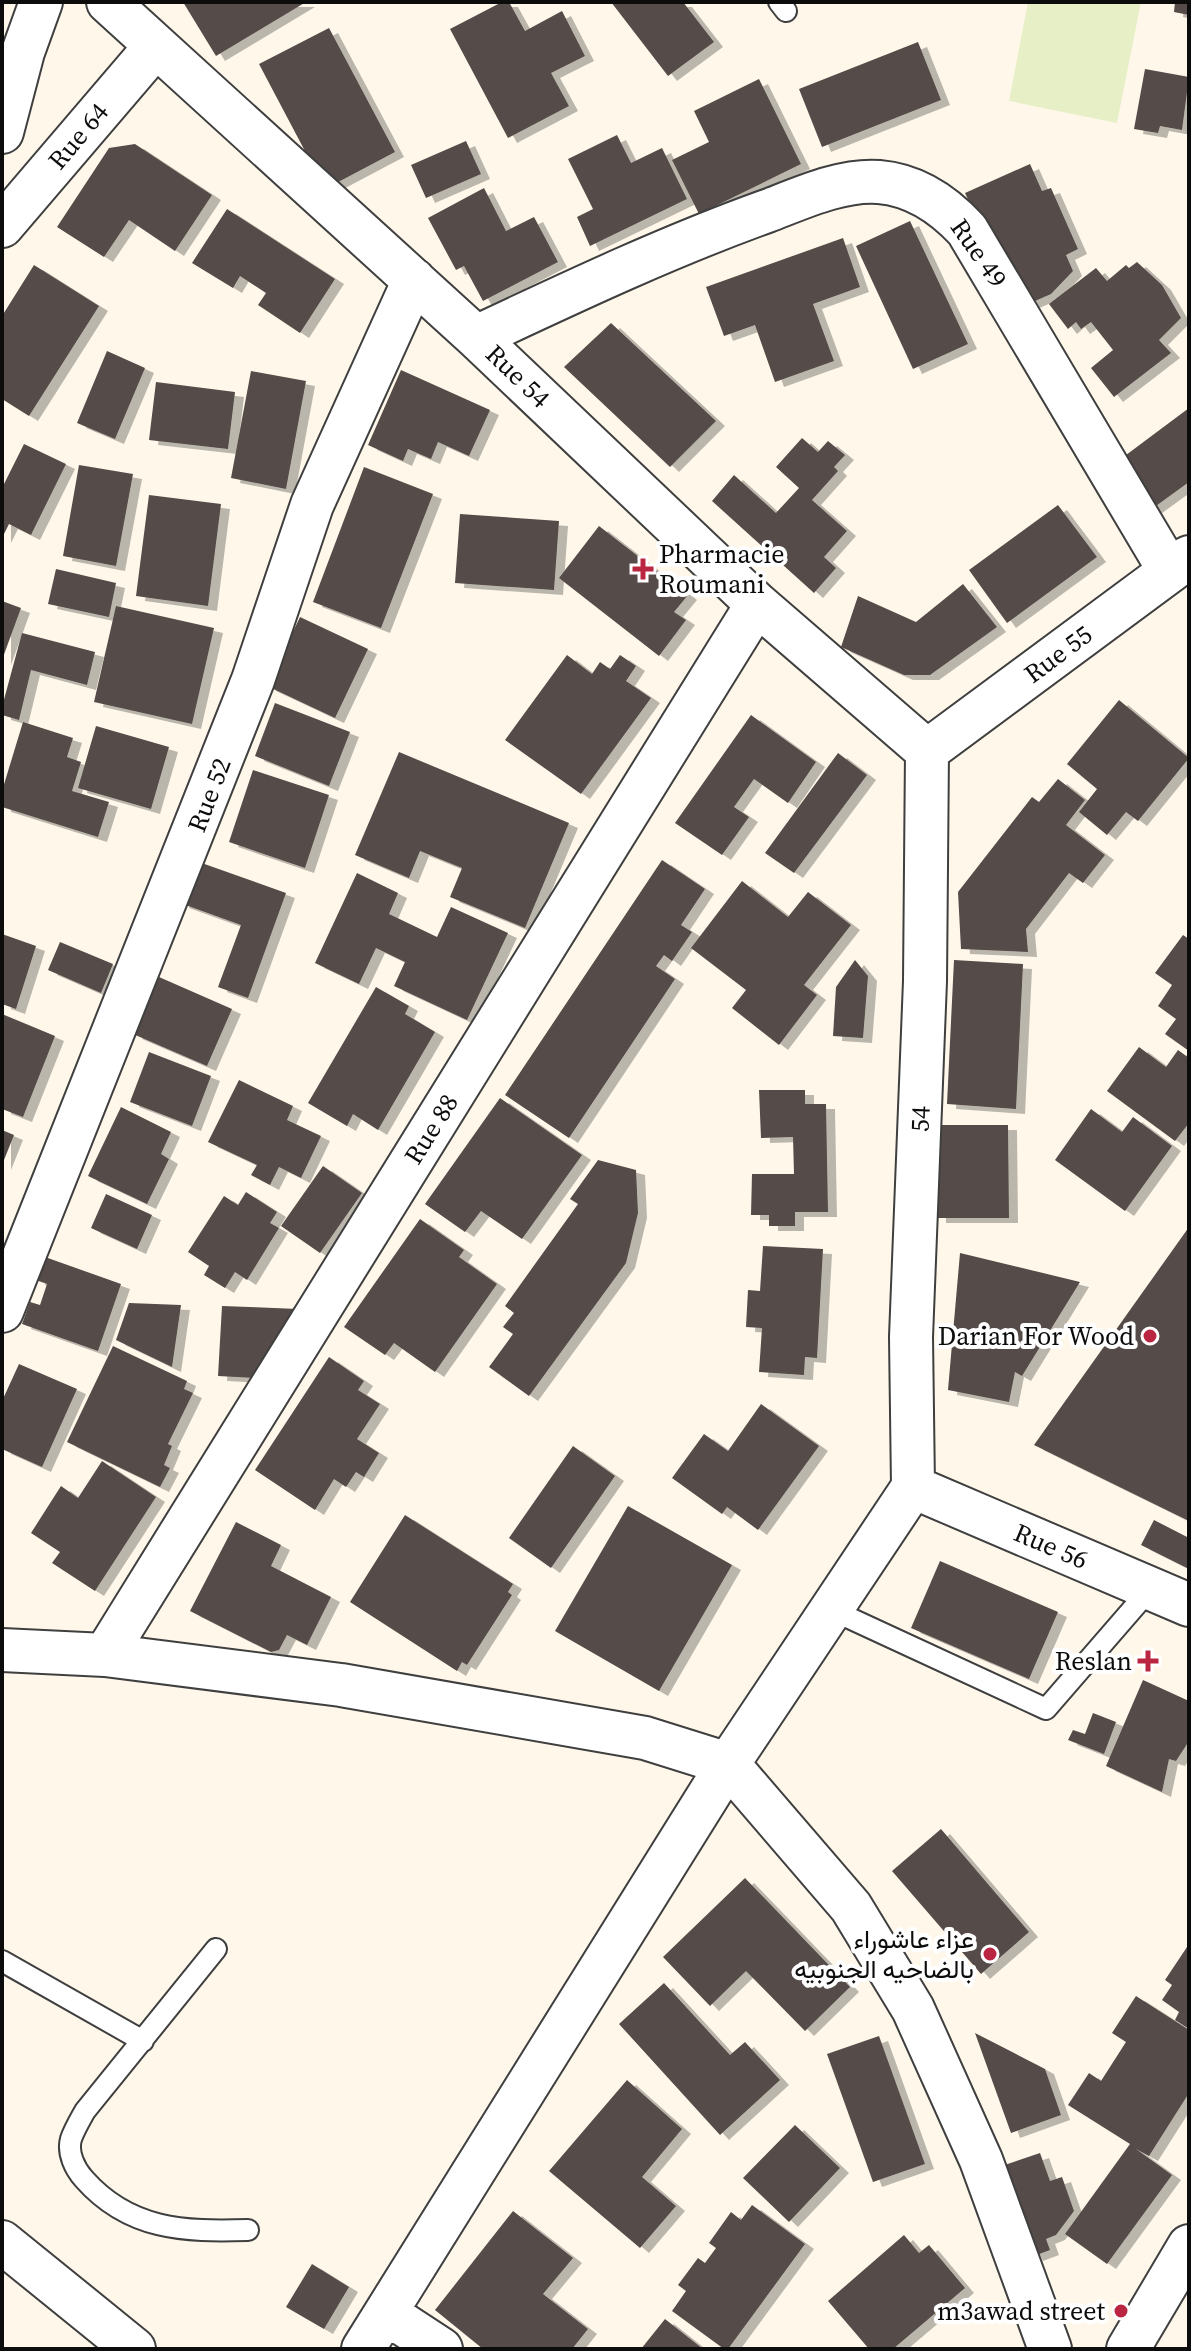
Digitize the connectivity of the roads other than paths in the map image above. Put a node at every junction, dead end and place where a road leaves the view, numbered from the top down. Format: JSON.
{"nodes":[{"id":1,"x":41,"y":2,"type":"edge"},
{"id":2,"x":108,"y":2,"type":"edge"},
{"id":3,"x":155,"y":47,"type":"junction"},
{"id":4,"x":2,"y":132,"type":"edge"},
{"id":5,"x":2,"y":226,"type":"edge"},
{"id":6,"x":414,"y":280,"type":"junction"},
{"id":7,"x":476,"y":337,"type":"junction"},
{"id":8,"x":1179,"y":564,"type":"edge"},
{"id":9,"x":757,"y":604,"type":"junction"},
{"id":10,"x":927,"y":751,"type":"junction"},
{"id":11,"x":2,"y":1311,"type":"edge"},
{"id":12,"x":913,"y":1487,"type":"junction"},
{"id":13,"x":1150,"y":1589,"type":"junction"},
{"id":14,"x":1189,"y":1605,"type":"edge"},
{"id":15,"x":832,"y":1610,"type":"junction"},
{"id":16,"x":2,"y":1650,"type":"edge"},
{"id":17,"x":105,"y":1655,"type":"junction"},
{"id":18,"x":728,"y":1764,"type":"junction"},
{"id":19,"x":216,"y":1949,"type":"dead end"},
{"id":20,"x":2,"y":1961,"type":"edge"},
{"id":21,"x":143,"y":2041,"type":"junction"},
{"id":22,"x":248,"y":2230,"type":"dead end"},
{"id":23,"x":2,"y":2242,"type":"edge"},
{"id":24,"x":1189,"y":2246,"type":"edge"},
{"id":25,"x":386,"y":2313,"type":"junction"},
{"id":26,"x":134,"y":2349,"type":"edge"},
{"id":27,"x":363,"y":2349,"type":"edge"},
{"id":28,"x":441,"y":2349,"type":"edge"},
{"id":29,"x":1050,"y":2349,"type":"edge"},
{"id":30,"x":1128,"y":2349,"type":"edge"}],
"edges":[{"from":1,"to":4,"type":"street"},
{"from":2,"to":3,"type":"street","name":"Rue 54"},
{"from":3,"to":5,"type":"street","name":"Rue 64"},
{"from":3,"to":6,"type":"street","name":"Rue 54"},
{"from":6,"to":7,"type":"street","name":"Rue 54"},
{"from":6,"to":11,"type":"street","name":"Rue 52"},
{"from":7,"to":8,"type":"street","name":"Rue 49"},
{"from":7,"to":9,"type":"street","name":"Rue 54"},
{"from":8,"to":10,"type":"street","name":"Rue 55"},
{"from":9,"to":10,"type":"street","name":"Rue 54"},
{"from":9,"to":17,"type":"street","name":"Rue 88"},
{"from":10,"to":12,"type":"street","name":"54"},
{"from":12,"to":13,"type":"street","name":"Rue 56"},
{"from":12,"to":15,"type":"street"},
{"from":13,"to":14,"type":"street","name":"Rue 56"},
{"from":13,"to":15,"type":"lane"},
{"from":15,"to":18,"type":"street"},
{"from":16,"to":17,"type":"street"},
{"from":17,"to":18,"type":"street"},
{"from":18,"to":25,"type":"street"},
{"from":18,"to":29,"type":"street"},
{"from":19,"to":21,"type":"lane"},
{"from":20,"to":21,"type":"lane"},
{"from":21,"to":22,"type":"lane"},
{"from":23,"to":26,"type":"street"},
{"from":24,"to":30,"type":"street"},
{"from":25,"to":27,"type":"street"},
{"from":25,"to":28,"type":"street"}]}
